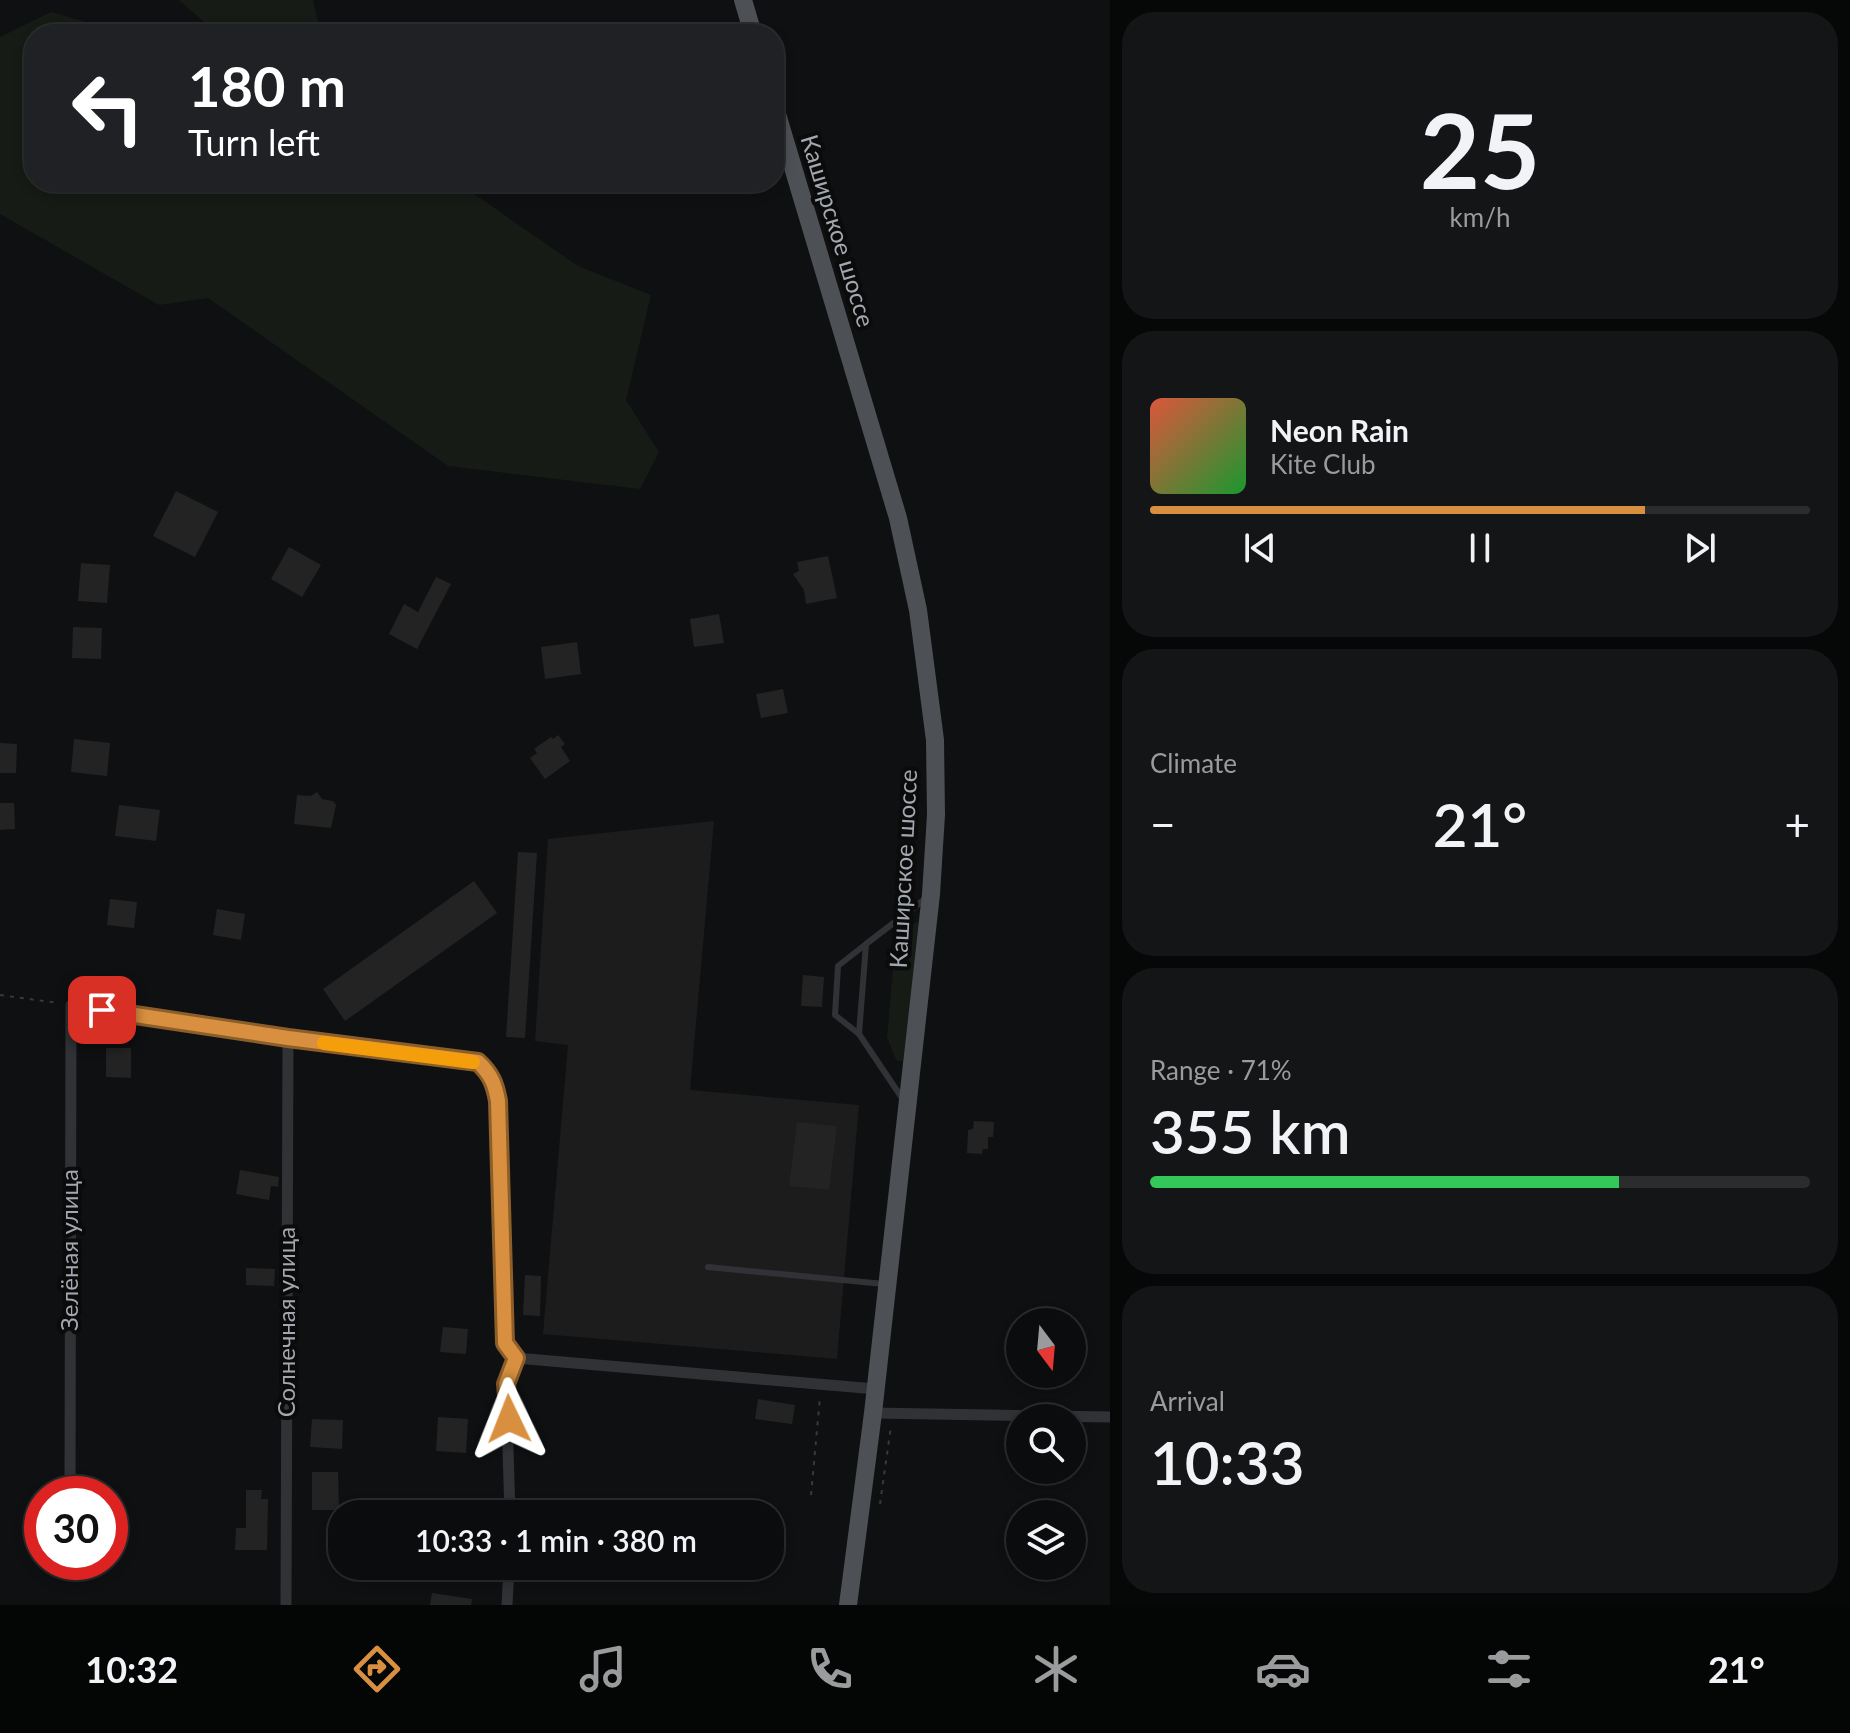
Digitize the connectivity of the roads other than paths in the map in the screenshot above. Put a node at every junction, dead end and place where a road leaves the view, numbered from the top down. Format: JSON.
{"nodes":[{"id":1,"x":743,"y":0,"type":"edge"},
{"id":2,"x":750,"y":24,"type":"edge"},
{"id":3,"x":784,"y":137,"type":"edge"},
{"id":4,"x":931,"y":894,"type":"junction"},
{"id":5,"x":866,"y":944,"type":"junction"},
{"id":6,"x":859,"y":1034,"type":"junction"},
{"id":7,"x":288,"y":1038,"type":"junction"},
{"id":8,"x":907,"y":1106,"type":"junction"},
{"id":9,"x":708,"y":1267,"type":"dead end"},
{"id":10,"x":887,"y":1284,"type":"junction"},
{"id":11,"x":516,"y":1358,"type":"junction"},
{"id":12,"x":876,"y":1389,"type":"junction"},
{"id":13,"x":873,"y":1413,"type":"junction"},
{"id":14,"x":1110,"y":1417,"type":"edge"},
{"id":15,"x":70,"y":1476,"type":"edge"},
{"id":16,"x":510,"y":1500,"type":"edge"},
{"id":17,"x":508,"y":1580,"type":"edge"},
{"id":18,"x":286,"y":1605,"type":"edge"},
{"id":19,"x":507,"y":1605,"type":"edge"},
{"id":20,"x":848,"y":1605,"type":"edge"}],
"edges":[{"from":1,"to":2,"type":"main road"},
{"from":3,"to":4,"type":"main road","name":"Каширское шоссе"},
{"from":4,"to":5,"type":"lane"},
{"from":4,"to":8,"type":"main road","name":"Каширское шоссе"},
{"from":5,"to":6,"type":"lane"},
{"from":5,"to":6,"type":"lane"},
{"from":6,"to":8,"type":"lane"},
{"from":7,"to":11,"type":"street"},
{"from":7,"to":15,"type":"street","name":"Зелёная улица"},
{"from":7,"to":18,"type":"street","name":"Солнечная улица"},
{"from":8,"to":10,"type":"main road","name":"Каширское шоссе"},
{"from":9,"to":10,"type":"lane"},
{"from":10,"to":12,"type":"main road","name":"Каширское шоссе"},
{"from":11,"to":12,"type":"street"},
{"from":11,"to":16,"type":"street"},
{"from":12,"to":13,"type":"main road","name":"Каширское шоссе"},
{"from":13,"to":14,"type":"street"},
{"from":13,"to":20,"type":"main road","name":"Каширское шоссе"},
{"from":17,"to":19,"type":"street"}]}
